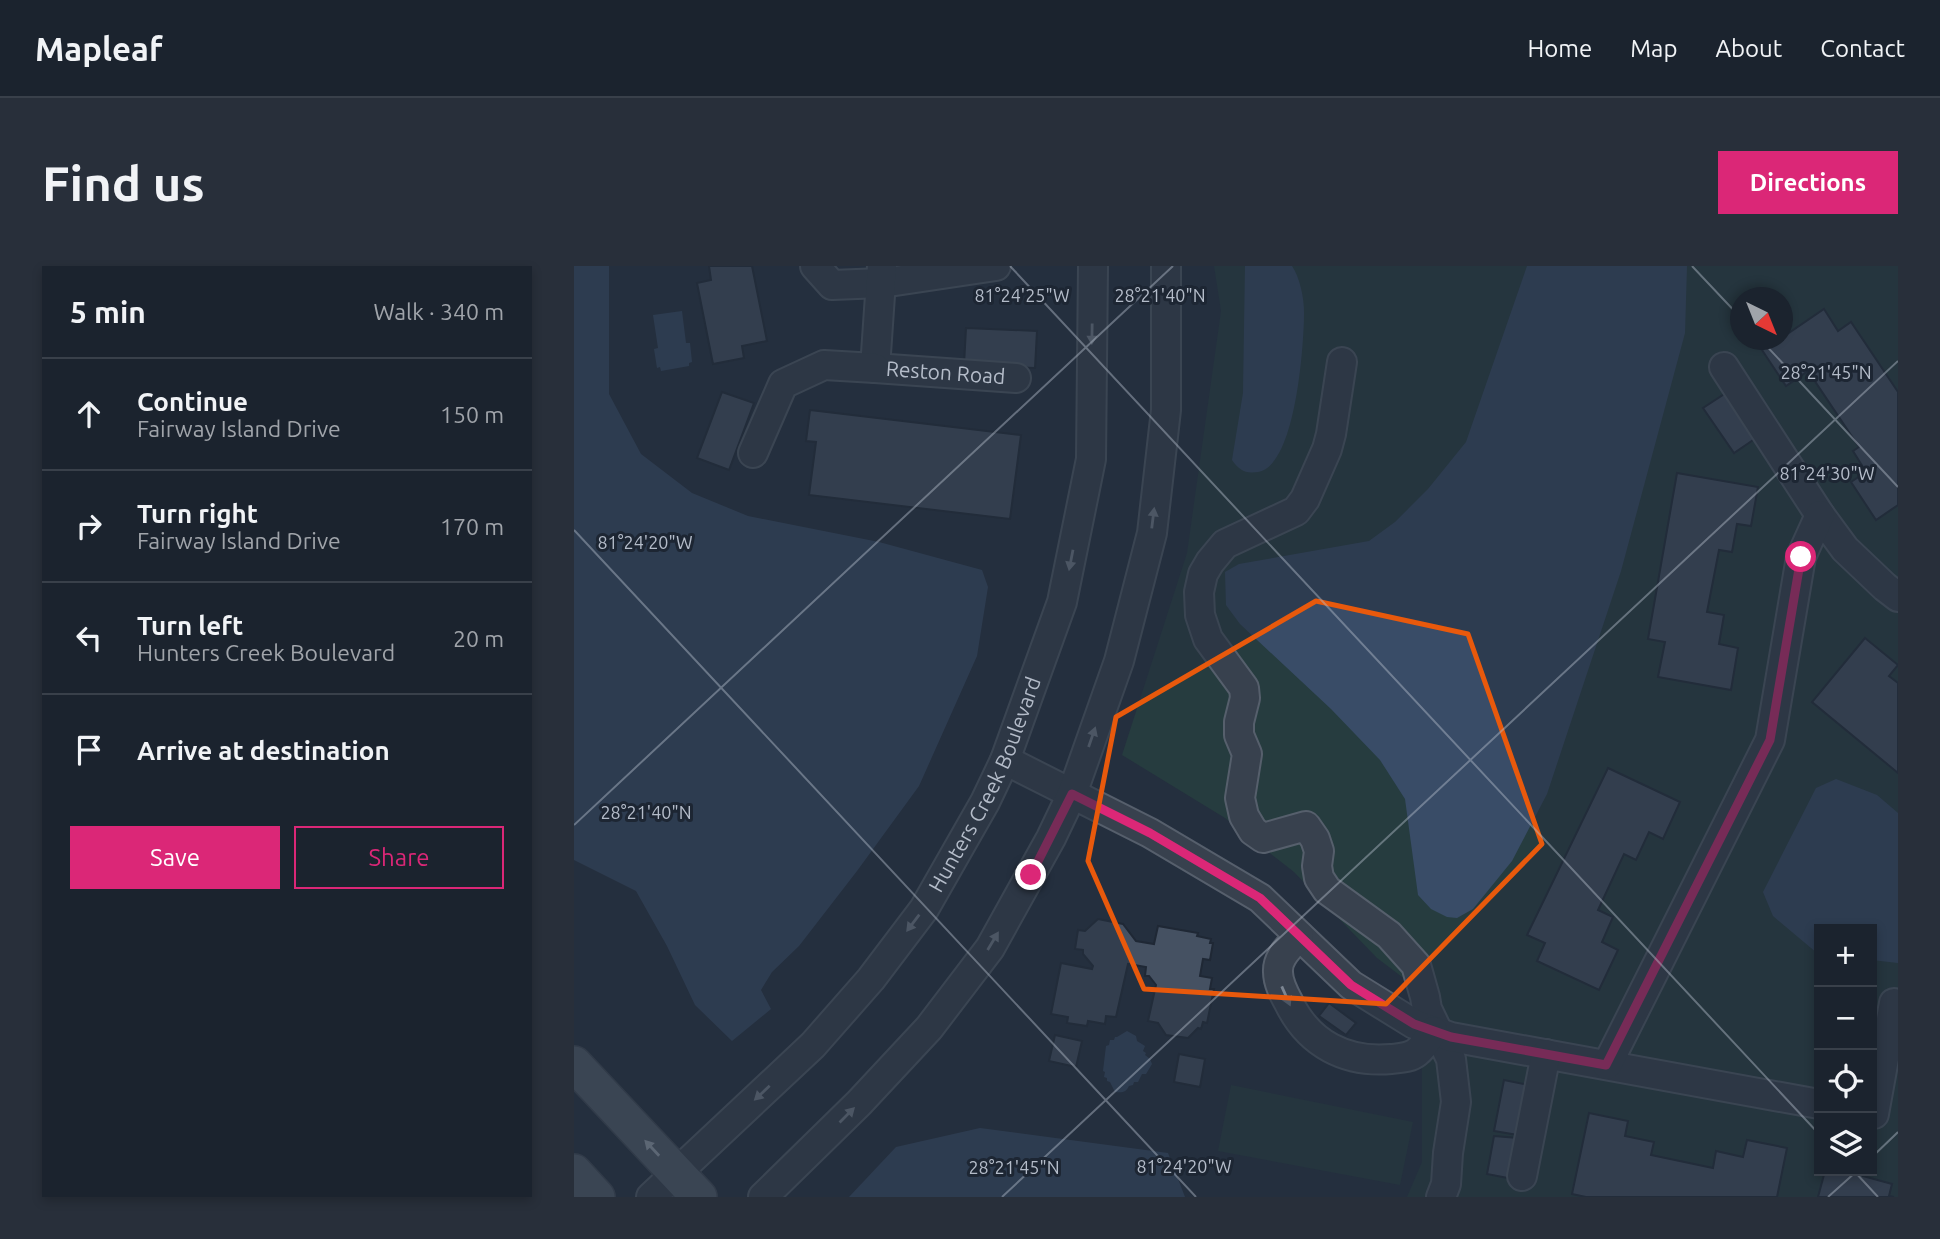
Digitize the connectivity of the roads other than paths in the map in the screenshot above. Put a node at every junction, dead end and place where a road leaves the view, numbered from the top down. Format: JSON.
{"nodes":[{"id":1,"x":815,"y":266,"type":"edge"},
{"id":2,"x":996,"y":266,"type":"edge"},
{"id":3,"x":1093,"y":266,"type":"edge"},
{"id":4,"x":1166,"y":266,"type":"edge"},
{"id":5,"x":882,"y":274,"type":"edge"},
{"id":6,"x":1342,"y":362,"type":"dead end"},
{"id":7,"x":1724,"y":367,"type":"dead end"},
{"id":8,"x":875,"y":368,"type":"junction"},
{"id":9,"x":1016,"y":378,"type":"dead end"},
{"id":10,"x":753,"y":453,"type":"dead end"},
{"id":11,"x":1820,"y":515,"type":"junction"},
{"id":12,"x":1898,"y":597,"type":"edge"},
{"id":13,"x":1005,"y":760,"type":"junction"},
{"id":14,"x":1072,"y":794,"type":"junction"},
{"id":15,"x":1299,"y":936,"type":"junction"},
{"id":16,"x":1894,"y":1003,"type":"dead end"},
{"id":17,"x":1436,"y":1031,"type":"junction"},
{"id":18,"x":1546,"y":1054,"type":"junction"},
{"id":19,"x":574,"y":1064,"type":"edge"},
{"id":20,"x":1606,"y":1065,"type":"junction"},
{"id":21,"x":1814,"y":1103,"type":"edge"},
{"id":22,"x":1881,"y":1115,"type":"edge"},
{"id":23,"x":574,"y":1171,"type":"edge"},
{"id":24,"x":1522,"y":1176,"type":"dead end"},
{"id":25,"x":688,"y":1185,"type":"edge"},
{"id":26,"x":597,"y":1197,"type":"edge"},
{"id":27,"x":651,"y":1197,"type":"edge"},
{"id":28,"x":764,"y":1197,"type":"edge"},
{"id":29,"x":1441,"y":1197,"type":"edge"}],
"edges":[{"from":1,"to":5,"type":"street"},
{"from":2,"to":5,"type":"street"},
{"from":3,"to":13,"type":"street","name":"Hunters Creek Boulevard","one_way":true},
{"from":14,"to":4,"type":"street","one_way":true},
{"from":5,"to":8,"type":"street","name":"Reston Road"},
{"from":6,"to":17,"type":"street"},
{"from":7,"to":11,"type":"street"},
{"from":8,"to":9,"type":"street","name":"Reston Road"},
{"from":8,"to":10,"type":"street","name":"Reston Road"},
{"from":11,"to":12,"type":"street"},
{"from":11,"to":20,"type":"street"},
{"from":13,"to":14,"type":"street"},
{"from":13,"to":25,"type":"street","name":"Hunters Creek Boulevard","one_way":true},
{"from":14,"to":15,"type":"street"},
{"from":28,"to":14,"type":"street","one_way":true},
{"from":15,"to":17,"type":"street"},
{"from":15,"to":17,"type":"street","one_way":true},
{"from":16,"to":22,"type":"street"},
{"from":17,"to":18,"type":"street"},
{"from":17,"to":29,"type":"street"},
{"from":18,"to":20,"type":"street"},
{"from":18,"to":24,"type":"street"},
{"from":25,"to":19,"type":"main road","one_way":true},
{"from":20,"to":21,"type":"street"},
{"from":23,"to":26,"type":"main road"},
{"from":25,"to":27,"type":"street","name":"Hunters Creek Boulevard"}]}
